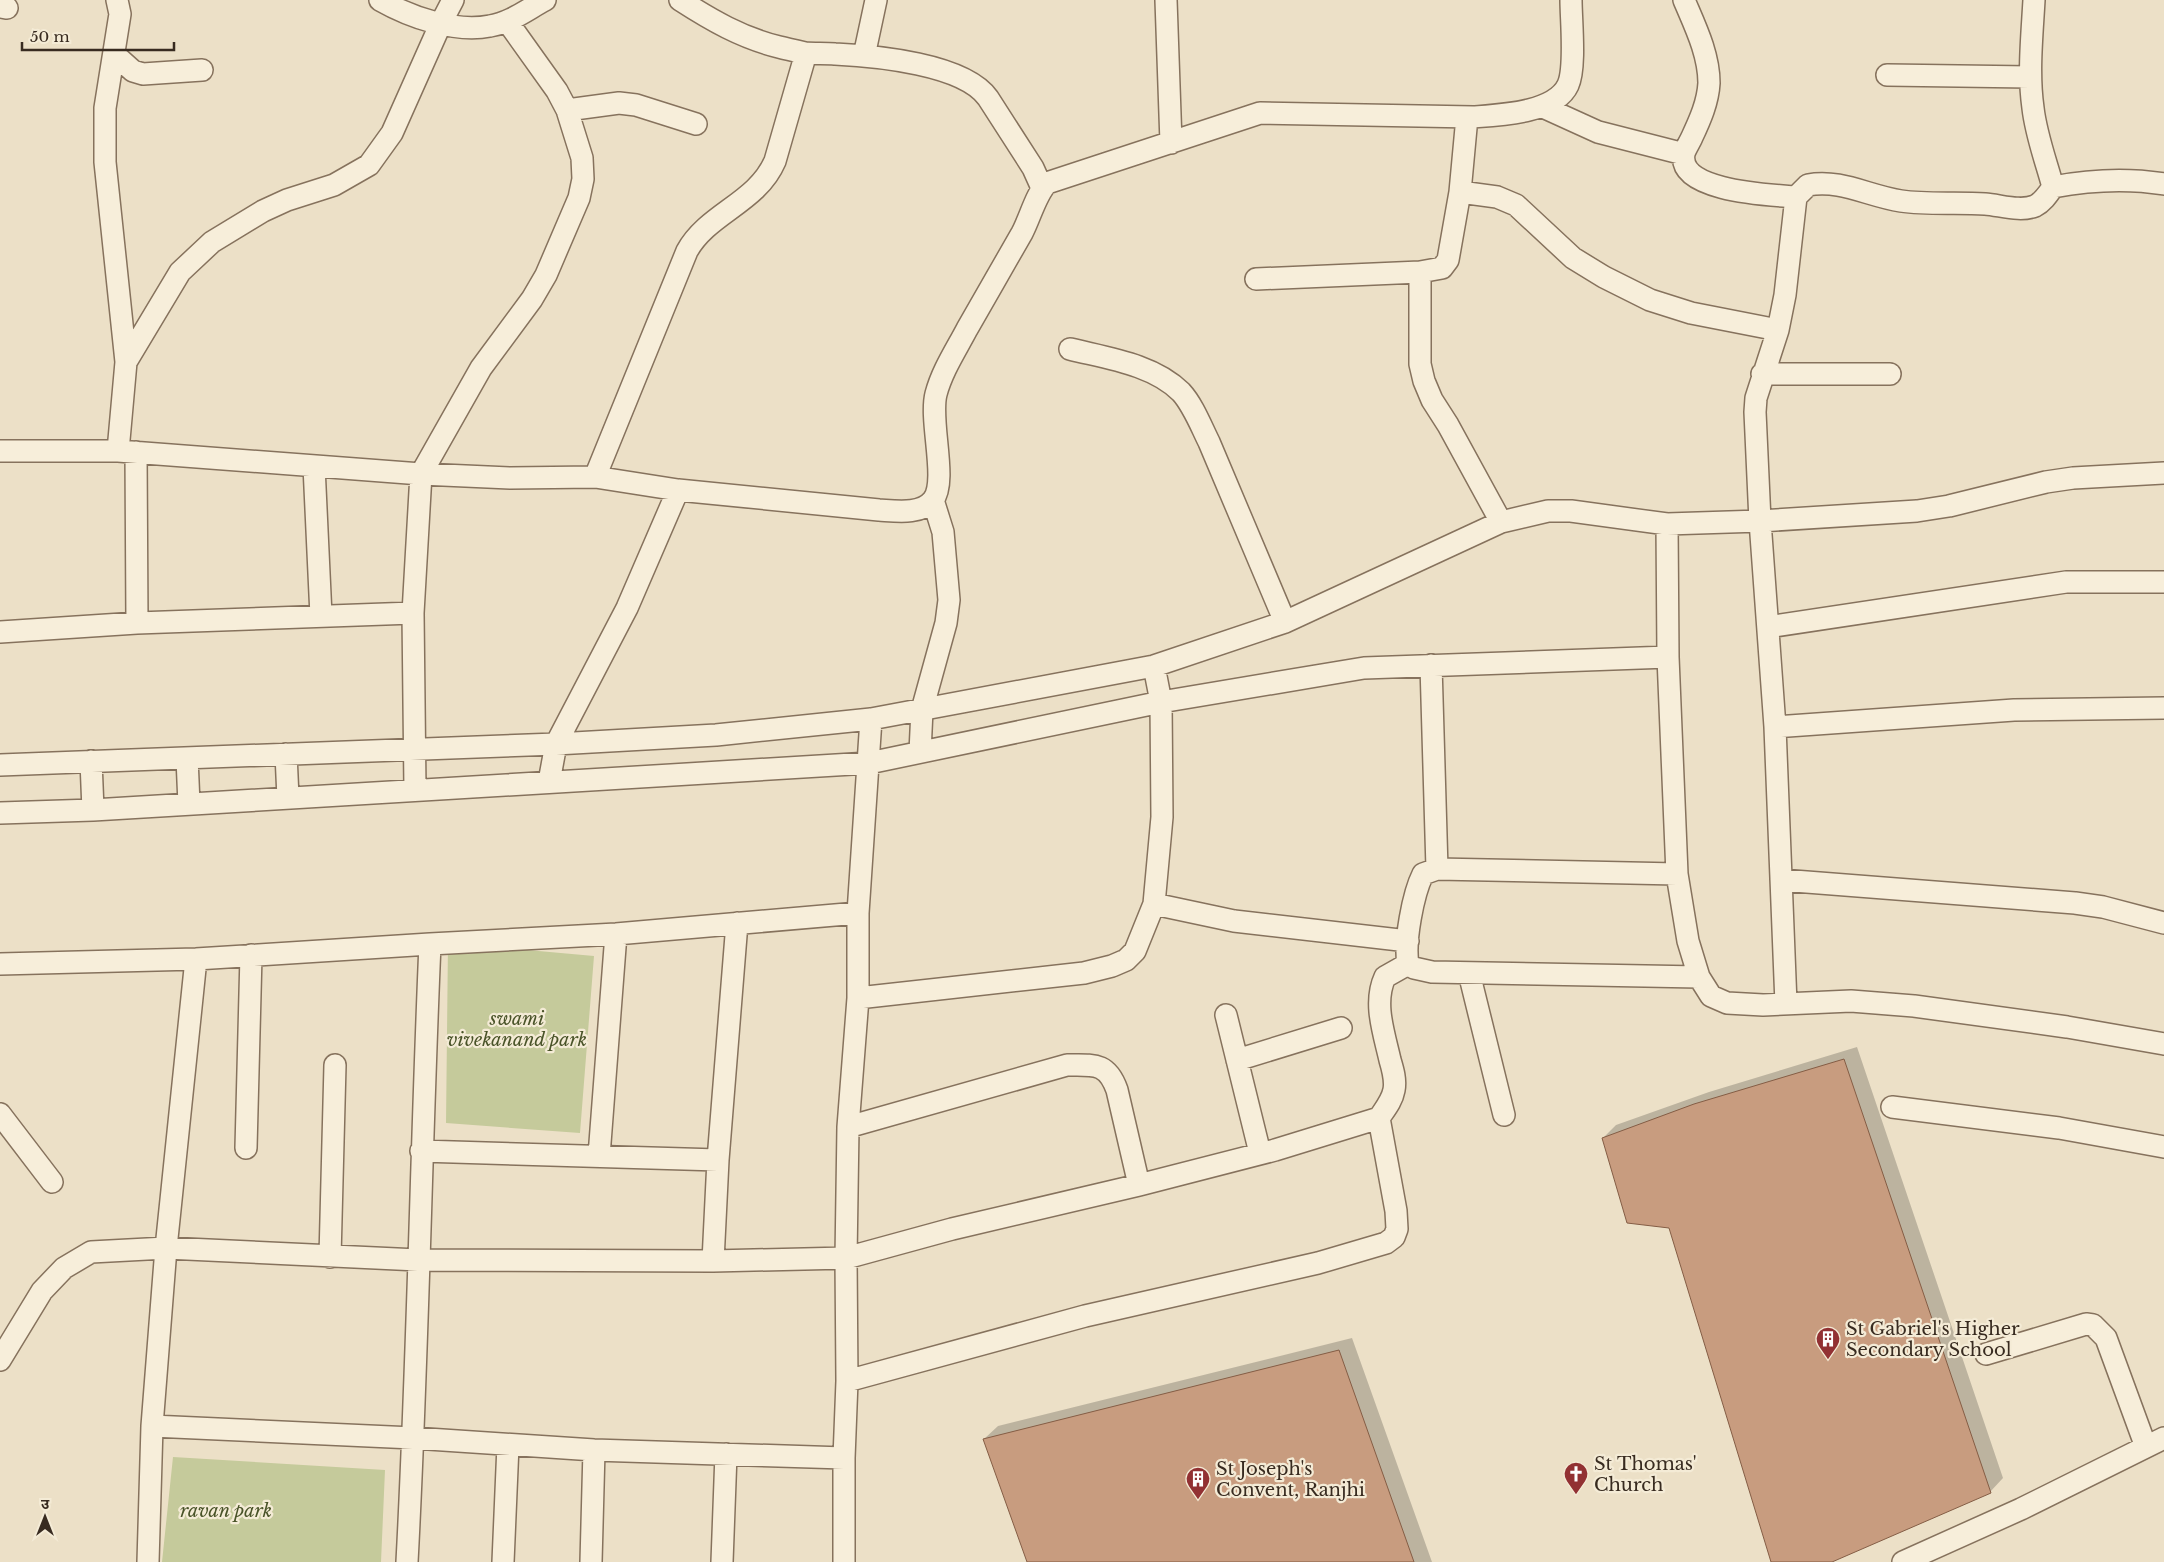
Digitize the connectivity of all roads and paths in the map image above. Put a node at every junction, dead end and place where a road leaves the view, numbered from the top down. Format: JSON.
{"nodes":[{"id":1,"x":117,"y":0,"type":"edge"},
{"id":2,"x":380,"y":0,"type":"edge"},
{"id":3,"x":453,"y":0,"type":"edge"},
{"id":4,"x":546,"y":0,"type":"edge"},
{"id":5,"x":680,"y":0,"type":"edge"},
{"id":6,"x":876,"y":0,"type":"edge"},
{"id":7,"x":1166,"y":0,"type":"edge"},
{"id":8,"x":1570,"y":0,"type":"edge"},
{"id":9,"x":1684,"y":0,"type":"edge"},
{"id":10,"x":2034,"y":0,"type":"edge"},
{"id":11,"x":507,"y":21,"type":"junction"},
{"id":12,"x":441,"y":22,"type":"junction"},
{"id":13,"x":806,"y":53,"type":"junction"},
{"id":14,"x":114,"y":54,"type":"junction"},
{"id":15,"x":864,"y":56,"type":"junction"},
{"id":16,"x":202,"y":70,"type":"dead end"},
{"id":17,"x":1887,"y":75,"type":"dead end"},
{"id":18,"x":2030,"y":77,"type":"junction"},
{"id":19,"x":1543,"y":107,"type":"junction"},
{"id":20,"x":567,"y":110,"type":"junction"},
{"id":21,"x":1477,"y":116,"type":"junction"},
{"id":22,"x":696,"y":124,"type":"dead end"},
{"id":23,"x":1171,"y":143,"type":"junction"},
{"id":24,"x":1684,"y":154,"type":"junction"},
{"id":25,"x":2164,"y":184,"type":"edge"},
{"id":26,"x":2053,"y":187,"type":"junction"},
{"id":27,"x":1042,"y":188,"type":"junction"},
{"id":28,"x":1460,"y":192,"type":"junction"},
{"id":29,"x":1796,"y":198,"type":"junction"},
{"id":30,"x":1420,"y":272,"type":"junction"},
{"id":31,"x":1256,"y":278,"type":"dead end"},
{"id":32,"x":1778,"y":330,"type":"junction"},
{"id":33,"x":1070,"y":349,"type":"dead end"},
{"id":34,"x":126,"y":362,"type":"junction"},
{"id":35,"x":1762,"y":374,"type":"junction"},
{"id":36,"x":1890,"y":374,"type":"dead end"},
{"id":37,"x":0,"y":451,"type":"edge"},
{"id":38,"x":127,"y":451,"type":"junction"},
{"id":39,"x":314,"y":466,"type":"junction"},
{"id":40,"x":2164,"y":473,"type":"edge"},
{"id":41,"x":421,"y":474,"type":"junction"},
{"id":42,"x":595,"y":477,"type":"junction"},
{"id":43,"x":678,"y":490,"type":"junction"},
{"id":44,"x":933,"y":500,"type":"junction"},
{"id":45,"x":1760,"y":521,"type":"junction"},
{"id":46,"x":1501,"y":522,"type":"junction"},
{"id":47,"x":1667,"y":524,"type":"junction"},
{"id":48,"x":2164,"y":582,"type":"edge"},
{"id":49,"x":413,"y":613,"type":"junction"},
{"id":50,"x":322,"y":616,"type":"junction"},
{"id":51,"x":1284,"y":622,"type":"junction"},
{"id":52,"x":137,"y":623,"type":"junction"},
{"id":53,"x":1768,"y":627,"type":"junction"},
{"id":54,"x":0,"y":632,"type":"edge"},
{"id":55,"x":1668,"y":657,"type":"junction"},
{"id":56,"x":1431,"y":665,"type":"junction"},
{"id":57,"x":1154,"y":666,"type":"junction"},
{"id":58,"x":1161,"y":702,"type":"junction"},
{"id":59,"x":2164,"y":708,"type":"edge"},
{"id":60,"x":922,"y":710,"type":"junction"},
{"id":61,"x":872,"y":719,"type":"junction"},
{"id":62,"x":1775,"y":727,"type":"junction"},
{"id":63,"x":556,"y":744,"type":"junction"},
{"id":64,"x":414,"y":749,"type":"junction"},
{"id":65,"x":920,"y":752,"type":"junction"},
{"id":66,"x":286,"y":754,"type":"junction"},
{"id":67,"x":187,"y":758,"type":"junction"},
{"id":68,"x":91,"y":761,"type":"junction"},
{"id":69,"x":869,"y":763,"type":"junction"},
{"id":70,"x":0,"y":765,"type":"edge"},
{"id":71,"x":549,"y":782,"type":"junction"},
{"id":72,"x":415,"y":790,"type":"junction"},
{"id":73,"x":288,"y":798,"type":"junction"},
{"id":74,"x":189,"y":804,"type":"junction"},
{"id":75,"x":93,"y":810,"type":"junction"},
{"id":76,"x":0,"y":813,"type":"edge"},
{"id":77,"x":1437,"y":869,"type":"junction"},
{"id":78,"x":1677,"y":874,"type":"junction"},
{"id":79,"x":1781,"y":880,"type":"junction"},
{"id":80,"x":1154,"y":904,"type":"junction"},
{"id":81,"x":858,"y":912,"type":"junction"},
{"id":82,"x":737,"y":923,"type":"junction"},
{"id":83,"x":2164,"y":923,"type":"edge"},
{"id":84,"x":616,"y":934,"type":"junction"},
{"id":85,"x":1408,"y":941,"type":"junction"},
{"id":86,"x":430,"y":944,"type":"junction"},
{"id":87,"x":251,"y":955,"type":"junction"},
{"id":88,"x":196,"y":959,"type":"junction"},
{"id":89,"x":0,"y":964,"type":"edge"},
{"id":90,"x":1408,"y":964,"type":"junction"},
{"id":91,"x":1469,"y":972,"type":"junction"},
{"id":92,"x":1700,"y":977,"type":"junction"},
{"id":93,"x":858,"y":998,"type":"junction"},
{"id":94,"x":1786,"y":1004,"type":"junction"},
{"id":95,"x":1226,"y":1015,"type":"dead end"},
{"id":96,"x":1341,"y":1028,"type":"dead end"},
{"id":97,"x":2164,"y":1044,"type":"edge"},
{"id":98,"x":1237,"y":1060,"type":"junction"},
{"id":99,"x":335,"y":1065,"type":"dead end"},
{"id":100,"x":1892,"y":1107,"type":"dead end"},
{"id":101,"x":0,"y":1114,"type":"edge"},
{"id":102,"x":1504,"y":1115,"type":"dead end"},
{"id":103,"x":1379,"y":1118,"type":"junction"},
{"id":104,"x":848,"y":1127,"type":"junction"},
{"id":105,"x":246,"y":1148,"type":"dead end"},
{"id":106,"x":2164,"y":1148,"type":"edge"},
{"id":107,"x":422,"y":1151,"type":"junction"},
{"id":108,"x":1260,"y":1153,"type":"junction"},
{"id":109,"x":599,"y":1156,"type":"junction"},
{"id":110,"x":718,"y":1160,"type":"junction"},
{"id":111,"x":52,"y":1182,"type":"dead end"},
{"id":112,"x":1138,"y":1185,"type":"junction"},
{"id":113,"x":166,"y":1248,"type":"junction"},
{"id":114,"x":330,"y":1257,"type":"junction"},
{"id":115,"x":846,"y":1258,"type":"junction"},
{"id":116,"x":418,"y":1260,"type":"junction"},
{"id":117,"x":713,"y":1261,"type":"junction"},
{"id":118,"x":1986,"y":1354,"type":"dead end"},
{"id":119,"x":0,"y":1360,"type":"edge"},
{"id":120,"x":847,"y":1381,"type":"junction"},
{"id":121,"x":152,"y":1426,"type":"junction"},
{"id":122,"x":413,"y":1438,"type":"junction"},
{"id":123,"x":2155,"y":1442,"type":"edge"},
{"id":124,"x":508,"y":1445,"type":"junction"},
{"id":125,"x":594,"y":1450,"type":"junction"},
{"id":126,"x":726,"y":1454,"type":"junction"},
{"id":127,"x":844,"y":1458,"type":"junction"},
{"id":128,"x":148,"y":1562,"type":"edge"},
{"id":129,"x":407,"y":1562,"type":"edge"},
{"id":130,"x":503,"y":1562,"type":"edge"},
{"id":131,"x":591,"y":1562,"type":"edge"},
{"id":132,"x":722,"y":1562,"type":"edge"},
{"id":133,"x":844,"y":1562,"type":"edge"},
{"id":134,"x":1903,"y":1562,"type":"edge"}],
"edges":[{"from":1,"to":14,"type":"street"},
{"from":2,"to":12,"type":"street"},
{"from":3,"to":12,"type":"street"},
{"from":4,"to":11,"type":"street"},
{"from":5,"to":13,"type":"street"},
{"from":6,"to":15,"type":"street"},
{"from":7,"to":23,"type":"street"},
{"from":8,"to":19,"type":"street"},
{"from":9,"to":24,"type":"street"},
{"from":10,"to":18,"type":"street"},
{"from":11,"to":12,"type":"street"},
{"from":11,"to":20,"type":"street"},
{"from":12,"to":34,"type":"street"},
{"from":13,"to":15,"type":"street"},
{"from":13,"to":42,"type":"street"},
{"from":14,"to":16,"type":"street"},
{"from":14,"to":34,"type":"street"},
{"from":15,"to":27,"type":"street"},
{"from":17,"to":18,"type":"street"},
{"from":18,"to":26,"type":"street"},
{"from":19,"to":21,"type":"street"},
{"from":19,"to":24,"type":"street"},
{"from":20,"to":22,"type":"street"},
{"from":20,"to":41,"type":"street"},
{"from":21,"to":23,"type":"street"},
{"from":21,"to":28,"type":"street"},
{"from":23,"to":27,"type":"street"},
{"from":24,"to":29,"type":"street"},
{"from":25,"to":26,"type":"street"},
{"from":26,"to":29,"type":"street"},
{"from":27,"to":44,"type":"street"},
{"from":28,"to":30,"type":"street"},
{"from":28,"to":32,"type":"street"},
{"from":29,"to":32,"type":"street"},
{"from":30,"to":31,"type":"street"},
{"from":30,"to":46,"type":"street"},
{"from":32,"to":35,"type":"street"},
{"from":33,"to":51,"type":"street"},
{"from":34,"to":38,"type":"street"},
{"from":35,"to":36,"type":"street"},
{"from":35,"to":45,"type":"street"},
{"from":37,"to":38,"type":"street"},
{"from":38,"to":39,"type":"street"},
{"from":38,"to":52,"type":"street"},
{"from":39,"to":41,"type":"street"},
{"from":39,"to":50,"type":"street"},
{"from":40,"to":45,"type":"street"},
{"from":41,"to":42,"type":"street"},
{"from":41,"to":49,"type":"street"},
{"from":42,"to":43,"type":"street"},
{"from":43,"to":44,"type":"street"},
{"from":43,"to":63,"type":"street"},
{"from":44,"to":60,"type":"street"},
{"from":45,"to":47,"type":"street"},
{"from":45,"to":53,"type":"street"},
{"from":46,"to":47,"type":"street"},
{"from":46,"to":51,"type":"street"},
{"from":47,"to":55,"type":"street"},
{"from":48,"to":53,"type":"street"},
{"from":49,"to":50,"type":"street"},
{"from":49,"to":64,"type":"street"},
{"from":50,"to":52,"type":"street"},
{"from":51,"to":57,"type":"street"},
{"from":52,"to":54,"type":"street"},
{"from":53,"to":62,"type":"street"},
{"from":55,"to":56,"type":"street"},
{"from":55,"to":78,"type":"street"},
{"from":56,"to":58,"type":"street"},
{"from":56,"to":77,"type":"street"},
{"from":57,"to":58,"type":"street"},
{"from":57,"to":60,"type":"street"},
{"from":58,"to":65,"type":"street"},
{"from":58,"to":80,"type":"street"},
{"from":59,"to":62,"type":"street"},
{"from":60,"to":61,"type":"street"},
{"from":60,"to":65,"type":"street"},
{"from":61,"to":63,"type":"street"},
{"from":61,"to":69,"type":"street"},
{"from":62,"to":79,"type":"street"},
{"from":63,"to":64,"type":"street"},
{"from":63,"to":71,"type":"street"},
{"from":64,"to":66,"type":"street"},
{"from":64,"to":72,"type":"street"},
{"from":65,"to":69,"type":"street"},
{"from":66,"to":67,"type":"street"},
{"from":66,"to":73,"type":"street"},
{"from":67,"to":68,"type":"street"},
{"from":67,"to":74,"type":"street"},
{"from":68,"to":70,"type":"street"},
{"from":68,"to":75,"type":"street"},
{"from":69,"to":71,"type":"street"},
{"from":69,"to":81,"type":"street"},
{"from":71,"to":72,"type":"street"},
{"from":72,"to":73,"type":"street"},
{"from":73,"to":74,"type":"street"},
{"from":74,"to":75,"type":"street"},
{"from":75,"to":76,"type":"street"},
{"from":77,"to":78,"type":"street"},
{"from":77,"to":85,"type":"street"},
{"from":78,"to":92,"type":"street"},
{"from":79,"to":83,"type":"street"},
{"from":79,"to":94,"type":"street"},
{"from":80,"to":85,"type":"street"},
{"from":80,"to":93,"type":"street"},
{"from":81,"to":82,"type":"street"},
{"from":81,"to":93,"type":"street"},
{"from":82,"to":84,"type":"street"},
{"from":82,"to":110,"type":"street"},
{"from":84,"to":86,"type":"street"},
{"from":84,"to":109,"type":"street"},
{"from":85,"to":90,"type":"street"},
{"from":86,"to":87,"type":"street"},
{"from":86,"to":107,"type":"street"},
{"from":87,"to":88,"type":"street"},
{"from":87,"to":105,"type":"street"},
{"from":88,"to":89,"type":"street"},
{"from":88,"to":113,"type":"street"},
{"from":90,"to":91,"type":"street"},
{"from":90,"to":103,"type":"street"},
{"from":91,"to":92,"type":"street"},
{"from":91,"to":102,"type":"street"},
{"from":92,"to":94,"type":"street"},
{"from":93,"to":104,"type":"street"},
{"from":94,"to":97,"type":"street"},
{"from":95,"to":98,"type":"street"},
{"from":96,"to":98,"type":"street"},
{"from":98,"to":108,"type":"street"},
{"from":99,"to":114,"type":"street"},
{"from":100,"to":106,"type":"street"},
{"from":101,"to":111,"type":"street"},
{"from":103,"to":108,"type":"street"},
{"from":103,"to":120,"type":"street"},
{"from":104,"to":112,"type":"street"},
{"from":104,"to":115,"type":"street"},
{"from":107,"to":109,"type":"street"},
{"from":107,"to":116,"type":"street"},
{"from":108,"to":112,"type":"street"},
{"from":109,"to":110,"type":"street"},
{"from":110,"to":117,"type":"street"},
{"from":112,"to":115,"type":"street"},
{"from":113,"to":114,"type":"street"},
{"from":113,"to":119,"type":"street"},
{"from":113,"to":121,"type":"street"},
{"from":114,"to":116,"type":"street"},
{"from":115,"to":117,"type":"street"},
{"from":115,"to":120,"type":"street"},
{"from":116,"to":117,"type":"street"},
{"from":116,"to":122,"type":"street"},
{"from":118,"to":123,"type":"street"},
{"from":120,"to":127,"type":"street"},
{"from":121,"to":122,"type":"street"},
{"from":121,"to":128,"type":"street"},
{"from":122,"to":124,"type":"street"},
{"from":122,"to":129,"type":"street"},
{"from":123,"to":134,"type":"street"},
{"from":124,"to":125,"type":"street"},
{"from":124,"to":130,"type":"street"},
{"from":125,"to":126,"type":"street"},
{"from":125,"to":131,"type":"street"},
{"from":126,"to":127,"type":"street"},
{"from":126,"to":132,"type":"street"},
{"from":127,"to":133,"type":"street"}]}
